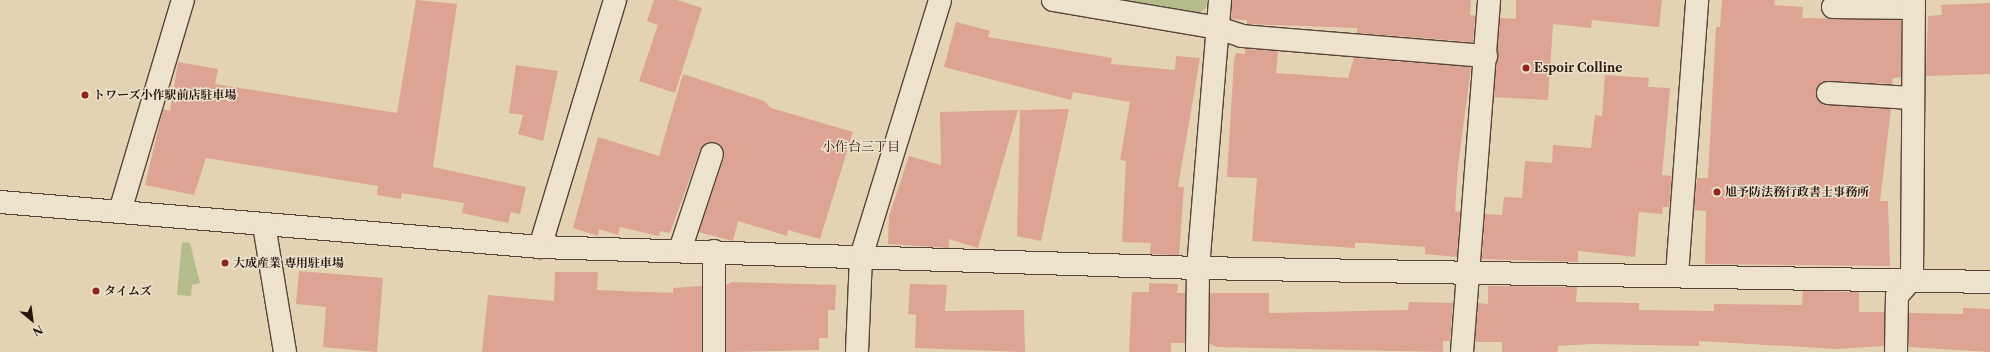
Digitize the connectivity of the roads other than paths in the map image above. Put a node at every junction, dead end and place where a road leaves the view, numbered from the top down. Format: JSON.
{"nodes":[{"id":1,"x":183,"y":0,"type":"edge"},
{"id":2,"x":615,"y":0,"type":"edge"},
{"id":3,"x":940,"y":0,"type":"edge"},
{"id":4,"x":1053,"y":0,"type":"edge"},
{"id":5,"x":1220,"y":0,"type":"edge"},
{"id":6,"x":1489,"y":0,"type":"edge"},
{"id":7,"x":1697,"y":0,"type":"edge"},
{"id":8,"x":1914,"y":4,"type":"edge"},
{"id":9,"x":1833,"y":7,"type":"dead end"},
{"id":10,"x":1218,"y":28,"type":"junction"},
{"id":11,"x":1486,"y":56,"type":"junction"},
{"id":12,"x":1828,"y":93,"type":"dead end"},
{"id":13,"x":1912,"y":98,"type":"junction"},
{"id":14,"x":712,"y":154,"type":"dead end"},
{"id":15,"x":0,"y":202,"type":"edge"},
{"id":16,"x":120,"y":211,"type":"junction"},
{"id":17,"x":264,"y":225,"type":"junction"},
{"id":18,"x":540,"y":247,"type":"junction"},
{"id":19,"x":680,"y":250,"type":"junction"},
{"id":20,"x":714,"y":251,"type":"junction"},
{"id":21,"x":861,"y":258,"type":"junction"},
{"id":22,"x":1198,"y":268,"type":"junction"},
{"id":23,"x":1468,"y":274,"type":"junction"},
{"id":24,"x":1677,"y":275,"type":"junction"},
{"id":25,"x":1912,"y":279,"type":"junction"},
{"id":26,"x":1990,"y":282,"type":"edge"},
{"id":27,"x":285,"y":352,"type":"edge"},
{"id":28,"x":714,"y":352,"type":"edge"},
{"id":29,"x":857,"y":352,"type":"edge"},
{"id":30,"x":1197,"y":352,"type":"edge"},
{"id":31,"x":1462,"y":352,"type":"edge"},
{"id":32,"x":1896,"y":352,"type":"edge"}],
"edges":[{"from":1,"to":16,"type":"street"},
{"from":2,"to":18,"type":"street"},
{"from":3,"to":21,"type":"street"},
{"from":4,"to":10,"type":"street"},
{"from":5,"to":10,"type":"street"},
{"from":6,"to":11,"type":"street"},
{"from":7,"to":24,"type":"street"},
{"from":8,"to":9,"type":"street"},
{"from":8,"to":13,"type":"street"},
{"from":10,"to":11,"type":"street"},
{"from":10,"to":22,"type":"street"},
{"from":11,"to":23,"type":"street"},
{"from":12,"to":13,"type":"street"},
{"from":13,"to":25,"type":"street"},
{"from":14,"to":19,"type":"street"},
{"from":15,"to":16,"type":"street"},
{"from":16,"to":17,"type":"street"},
{"from":17,"to":18,"type":"street"},
{"from":17,"to":27,"type":"street"},
{"from":18,"to":19,"type":"street"},
{"from":19,"to":20,"type":"street"},
{"from":20,"to":21,"type":"street"},
{"from":20,"to":28,"type":"street"},
{"from":21,"to":22,"type":"street"},
{"from":21,"to":29,"type":"street"},
{"from":22,"to":23,"type":"street"},
{"from":22,"to":30,"type":"street"},
{"from":23,"to":24,"type":"street"},
{"from":23,"to":31,"type":"street"},
{"from":24,"to":25,"type":"street"},
{"from":25,"to":26,"type":"street"},
{"from":25,"to":32,"type":"street"}]}
